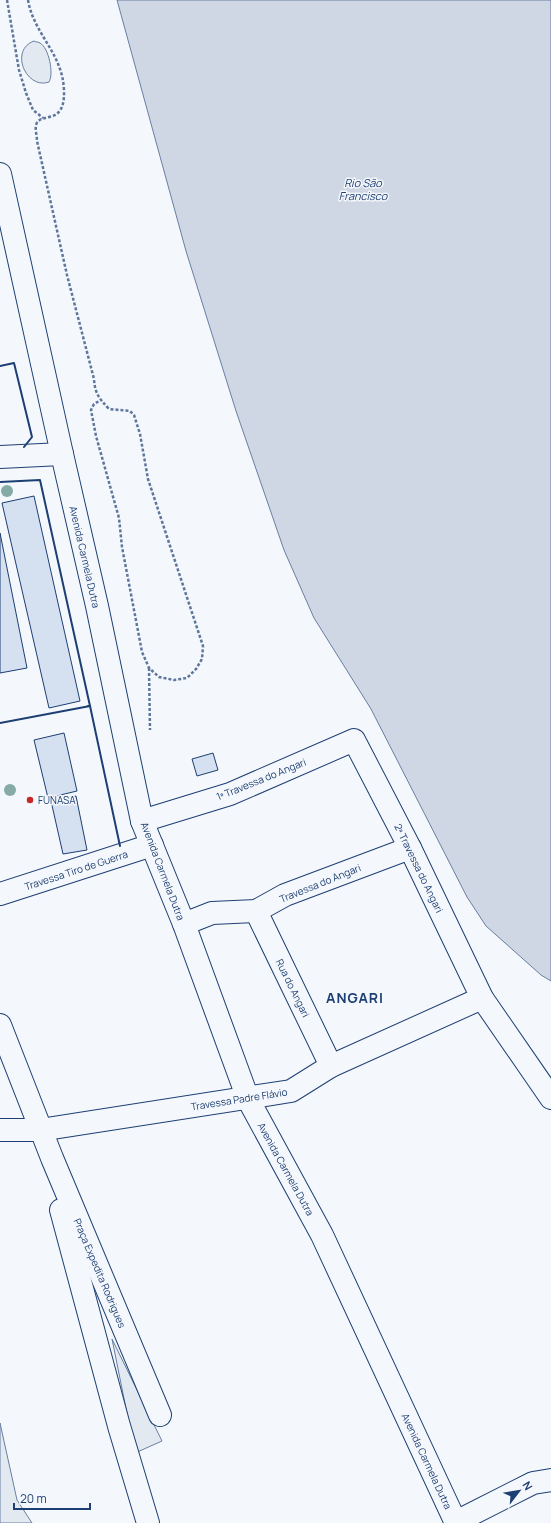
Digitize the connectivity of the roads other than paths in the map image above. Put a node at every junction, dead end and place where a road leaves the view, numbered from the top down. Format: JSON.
{"nodes":[{"id":1,"x":0,"y":174,"type":"edge"},
{"id":2,"x":62,"y":454,"type":"junction"},
{"id":3,"x":0,"y":457,"type":"edge"},
{"id":4,"x":354,"y":740,"type":"joint"},
{"id":5,"x":142,"y":821,"type":"junction"},
{"id":6,"x":152,"y":845,"type":"junction"},
{"id":7,"x":410,"y":848,"type":"junction"},
{"id":8,"x":0,"y":894,"type":"edge"},
{"id":9,"x":256,"y":911,"type":"junction"},
{"id":10,"x":184,"y":924,"type":"junction"},
{"id":11,"x":482,"y":998,"type":"junction"},
{"id":12,"x":0,"y":1025,"type":"edge"},
{"id":13,"x":331,"y":1066,"type":"junction"},
{"id":14,"x":551,"y":1098,"type":"edge"},
{"id":15,"x":248,"y":1099,"type":"junction"},
{"id":16,"x":0,"y":1130,"type":"edge"},
{"id":17,"x":40,"y":1130,"type":"junction"},
{"id":18,"x":160,"y":1415,"type":"dead end"},
{"id":19,"x":551,"y":1480,"type":"edge"},
{"id":20,"x":148,"y":1523,"type":"edge"},
{"id":21,"x":456,"y":1523,"type":"edge"}],
"edges":[{"from":1,"to":2,"type":"street","name":"Avenida Carmela Dutra"},
{"from":2,"to":3,"type":"street"},
{"from":2,"to":5,"type":"street","name":"Avenida Carmela Dutra"},
{"from":4,"to":5,"type":"street","name":"1ª Travessa do Angari"},
{"from":4,"to":7,"type":"street","name":"2ª Travessa do Angari"},
{"from":5,"to":6,"type":"street","name":"Avenida Carmela Dutra"},
{"from":6,"to":8,"type":"street","name":"Travessa Tiro de Guerra"},
{"from":6,"to":10,"type":"street","name":"Avenida Carmela Dutra"},
{"from":7,"to":9,"type":"street","name":"Travessa do Angari"},
{"from":7,"to":11,"type":"street","name":"2ª Travessa do Angari"},
{"from":9,"to":10,"type":"street","name":"Travessa do Angari"},
{"from":9,"to":13,"type":"street","name":"Rua do Angari"},
{"from":10,"to":15,"type":"street","name":"Avenida Carmela Dutra"},
{"from":11,"to":13,"type":"street","name":"Travessa Padre Flávio"},
{"from":11,"to":14,"type":"street","name":"2ª Travessa do Angari"},
{"from":12,"to":17,"type":"street"},
{"from":13,"to":15,"type":"street","name":"Travessa Padre Flávio"},
{"from":15,"to":17,"type":"street","name":"Travessa Padre Flávio"},
{"from":15,"to":21,"type":"street","name":"Avenida Carmela Dutra"},
{"from":16,"to":17,"type":"street","name":"Travessa Padre Flávio"},
{"from":17,"to":18,"type":"street","name":"Praça Expedita Rodrigues"},
{"from":17,"to":20,"type":"street"},
{"from":19,"to":21,"type":"street"}]}
